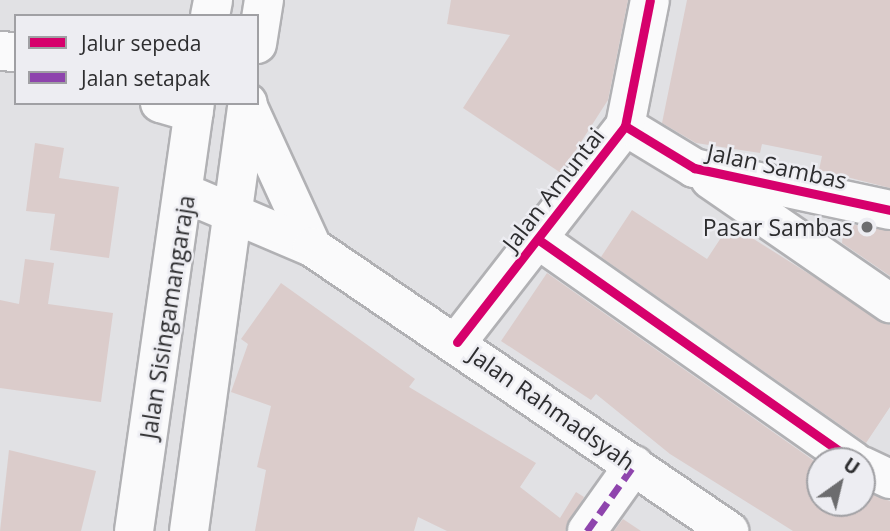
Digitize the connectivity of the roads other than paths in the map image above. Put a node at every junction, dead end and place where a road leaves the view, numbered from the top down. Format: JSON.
{"nodes":[{"id":1,"x":264,"y":0,"type":"edge"},
{"id":2,"x":650,"y":0,"type":"edge"},
{"id":3,"x":259,"y":31,"type":"edge"},
{"id":4,"x":248,"y":105,"type":"edge"},
{"id":5,"x":248,"y":105,"type":"edge"},
{"id":6,"x":183,"y":106,"type":"edge"},
{"id":7,"x":625,"y":127,"type":"junction"},
{"id":8,"x":694,"y":168,"type":"junction"},
{"id":9,"x":187,"y":194,"type":"junction"},
{"id":10,"x":236,"y":209,"type":"junction"},
{"id":11,"x":890,"y":210,"type":"edge"},
{"id":12,"x":539,"y":240,"type":"junction"},
{"id":13,"x":312,"y":247,"type":"junction"},
{"id":14,"x":890,"y":303,"type":"edge"},
{"id":15,"x":457,"y":342,"type":"junction"},
{"id":16,"x":833,"y":447,"type":"edge"},
{"id":17,"x":634,"y":465,"type":"junction"},
{"id":18,"x":134,"y":531,"type":"edge"},
{"id":19,"x":189,"y":531,"type":"edge"},
{"id":20,"x":587,"y":531,"type":"edge"},
{"id":21,"x":729,"y":531,"type":"edge"}],
"edges":[{"from":1,"to":3,"type":"main road"},
{"from":2,"to":7,"type":"main road","name":"Jalan Amuntai"},
{"from":4,"to":10,"type":"main road"},
{"from":5,"to":13,"type":"main road"},
{"from":6,"to":9,"type":"main road","name":"Jalan Sisingamangaraja"},
{"from":7,"to":8,"type":"main road","name":"Jalan Sambas"},
{"from":7,"to":12,"type":"main road","name":"Jalan Amuntai"},
{"from":8,"to":11,"type":"main road","name":"Jalan Sambas"},
{"from":8,"to":14,"type":"main road"},
{"from":9,"to":10,"type":"main road","name":"Jalan Rahmadsyah"},
{"from":9,"to":18,"type":"main road","name":"Jalan Sisingamangaraja"},
{"from":10,"to":13,"type":"main road","name":"Jalan Rahmadsyah"},
{"from":10,"to":19,"type":"main road"},
{"from":12,"to":15,"type":"main road","name":"Jalan Amuntai"},
{"from":12,"to":16,"type":"main road"},
{"from":13,"to":15,"type":"main road","name":"Jalan Rahmadsyah"},
{"from":15,"to":17,"type":"main road","name":"Jalan Rahmadsyah"},
{"from":17,"to":20,"type":"main road"},
{"from":17,"to":21,"type":"main road","name":"Jalan Rahmadsyah"}]}
